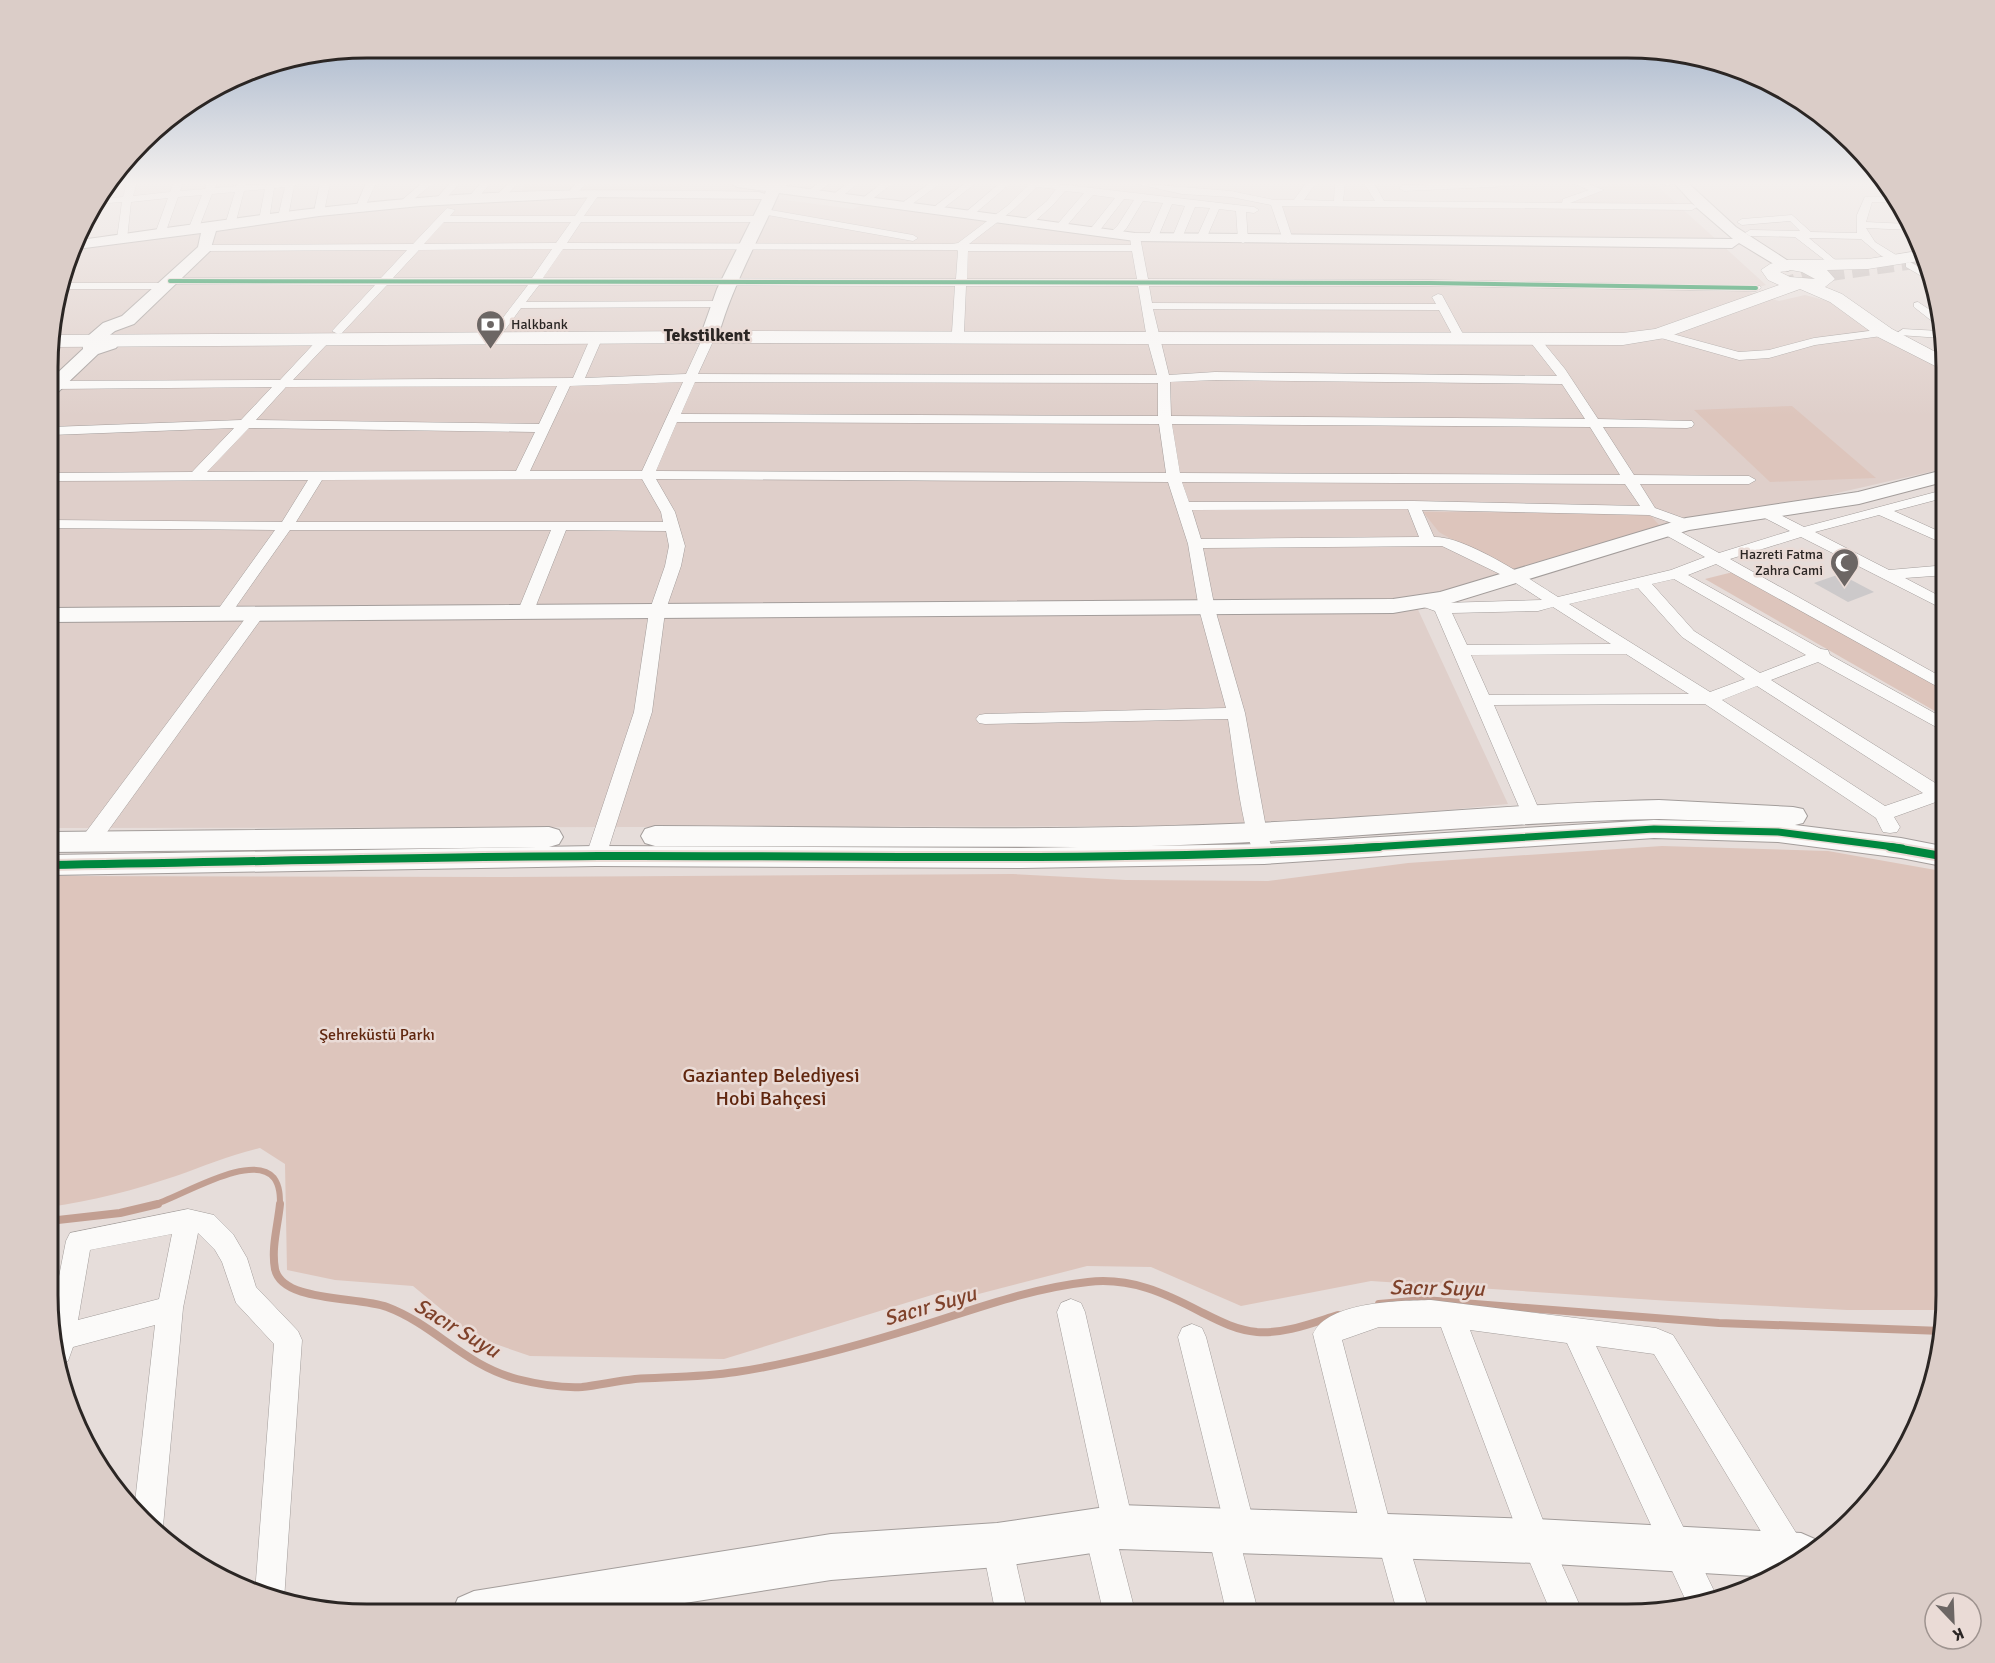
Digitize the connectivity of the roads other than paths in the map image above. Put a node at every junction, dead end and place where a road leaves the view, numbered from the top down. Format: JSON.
{"nodes":[{"id":1,"x":191,"y":261,"type":"edge"},
{"id":2,"x":402,"y":261,"type":"edge"},
{"id":3,"x":549,"y":261,"type":"edge"},
{"id":4,"x":740,"y":261,"type":"edge"},
{"id":5,"x":962,"y":261,"type":"edge"},
{"id":6,"x":1139,"y":261,"type":"edge"},
{"id":7,"x":1761,"y":261,"type":"edge"},
{"id":8,"x":1772,"y":261,"type":"edge"},
{"id":9,"x":1820,"y":261,"type":"edge"},
{"id":10,"x":1914,"y":261,"type":"edge"},
{"id":11,"x":1829,"y":274,"type":"junction"},
{"id":12,"x":1788,"y":277,"type":"junction"},
{"id":13,"x":383,"y":281,"type":"junction"},
{"id":14,"x":536,"y":281,"type":"junction"},
{"id":15,"x":729,"y":281,"type":"junction"},
{"id":16,"x":961,"y":282,"type":"junction"},
{"id":17,"x":167,"y":283,"type":"junction"},
{"id":18,"x":1143,"y":283,"type":"junction"},
{"id":19,"x":1430,"y":283,"type":"junction"},
{"id":20,"x":70,"y":286,"type":"edge"},
{"id":21,"x":1756,"y":288,"type":"junction"},
{"id":22,"x":720,"y":304,"type":"junction"},
{"id":23,"x":1918,"y":304,"type":"dead end"},
{"id":24,"x":519,"y":305,"type":"junction"},
{"id":25,"x":1148,"y":306,"type":"junction"},
{"id":26,"x":1443,"y":307,"type":"junction"},
{"id":27,"x":1932,"y":316,"type":"edge"},
{"id":28,"x":127,"y":330,"type":"junction"},
{"id":29,"x":498,"y":332,"type":"junction"},
{"id":30,"x":958,"y":332,"type":"junction"},
{"id":31,"x":1659,"y":332,"type":"junction"},
{"id":32,"x":1618,"y":333,"type":"junction"},
{"id":33,"x":1894,"y":333,"type":"junction"},
{"id":34,"x":709,"y":334,"type":"junction"},
{"id":35,"x":1457,"y":334,"type":"junction"},
{"id":36,"x":60,"y":335,"type":"edge"},
{"id":37,"x":332,"y":335,"type":"junction"},
{"id":38,"x":1935,"y":335,"type":"edge"},
{"id":39,"x":1152,"y":336,"type":"junction"},
{"id":40,"x":596,"y":339,"type":"junction"},
{"id":41,"x":1534,"y":339,"type":"junction"},
{"id":42,"x":60,"y":341,"type":"edge"},
{"id":43,"x":96,"y":341,"type":"junction"},
{"id":44,"x":1936,"y":351,"type":"edge"},
{"id":45,"x":1936,"y":359,"type":"edge"},
{"id":46,"x":690,"y":378,"type":"junction"},
{"id":47,"x":1164,"y":379,"type":"junction"},
{"id":48,"x":1566,"y":380,"type":"junction"},
{"id":49,"x":58,"y":381,"type":"edge"},
{"id":50,"x":571,"y":382,"type":"junction"},
{"id":51,"x":281,"y":384,"type":"junction"},
{"id":52,"x":58,"y":387,"type":"edge"},
{"id":53,"x":674,"y":418,"type":"junction"},
{"id":54,"x":1165,"y":420,"type":"junction"},
{"id":55,"x":244,"y":424,"type":"junction"},
{"id":56,"x":1595,"y":424,"type":"junction"},
{"id":57,"x":1687,"y":424,"type":"dead end"},
{"id":58,"x":542,"y":428,"type":"junction"},
{"id":59,"x":58,"y":431,"type":"edge"},
{"id":60,"x":198,"y":474,"type":"junction"},
{"id":61,"x":521,"y":475,"type":"junction"},
{"id":62,"x":647,"y":475,"type":"junction"},
{"id":63,"x":318,"y":476,"type":"junction"},
{"id":64,"x":58,"y":477,"type":"edge"},
{"id":65,"x":1174,"y":478,"type":"junction"},
{"id":66,"x":1631,"y":480,"type":"junction"},
{"id":67,"x":1749,"y":480,"type":"dead end"},
{"id":68,"x":1936,"y":484,"type":"edge"},
{"id":69,"x":1936,"y":486,"type":"edge"},
{"id":70,"x":1858,"y":498,"type":"junction"},
{"id":71,"x":1413,"y":505,"type":"junction"},
{"id":72,"x":1183,"y":506,"type":"junction"},
{"id":73,"x":1650,"y":511,"type":"junction"},
{"id":74,"x":1764,"y":512,"type":"junction"},
{"id":75,"x":1883,"y":512,"type":"junction"},
{"id":76,"x":58,"y":524,"type":"edge"},
{"id":77,"x":286,"y":526,"type":"junction"},
{"id":78,"x":560,"y":526,"type":"junction"},
{"id":79,"x":1677,"y":527,"type":"junction"},
{"id":80,"x":673,"y":528,"type":"junction"},
{"id":81,"x":1804,"y":533,"type":"junction"},
{"id":82,"x":1936,"y":537,"type":"edge"},
{"id":83,"x":1428,"y":540,"type":"junction"},
{"id":84,"x":1195,"y":544,"type":"junction"},
{"id":85,"x":1717,"y":558,"type":"junction"},
{"id":86,"x":1936,"y":571,"type":"edge"},
{"id":87,"x":1676,"y":573,"type":"junction"},
{"id":88,"x":1513,"y":575,"type":"junction"},
{"id":89,"x":1887,"y":575,"type":"junction"},
{"id":90,"x":1641,"y":582,"type":"junction"},
{"id":91,"x":1936,"y":600,"type":"edge"},
{"id":92,"x":1555,"y":602,"type":"junction"},
{"id":93,"x":1433,"y":605,"type":"junction"},
{"id":94,"x":1207,"y":609,"type":"junction"},
{"id":95,"x":657,"y":612,"type":"junction"},
{"id":96,"x":525,"y":613,"type":"junction"},
{"id":97,"x":58,"y":615,"type":"edge"},
{"id":98,"x":222,"y":615,"type":"junction"},
{"id":99,"x":256,"y":615,"type":"junction"},
{"id":100,"x":1629,"y":649,"type":"junction"},
{"id":101,"x":1461,"y":650,"type":"junction"},
{"id":102,"x":1822,"y":654,"type":"junction"},
{"id":103,"x":1758,"y":680,"type":"junction"},
{"id":104,"x":1936,"y":681,"type":"edge"},
{"id":105,"x":1709,"y":699,"type":"junction"},
{"id":106,"x":1483,"y":700,"type":"junction"},
{"id":107,"x":1236,"y":713,"type":"junction"},
{"id":108,"x":985,"y":719,"type":"dead end"},
{"id":109,"x":1936,"y":721,"type":"edge"},
{"id":110,"x":1936,"y":789,"type":"edge"},
{"id":111,"x":1936,"y":796,"type":"edge"},
{"id":112,"x":1530,"y":812,"type":"junction"},
{"id":113,"x":1887,"y":821,"type":"junction"},
{"id":114,"x":1936,"y":834,"type":"edge"},
{"id":115,"x":90,"y":841,"type":"junction"},
{"id":116,"x":58,"y":842,"type":"edge"},
{"id":117,"x":1260,"y":844,"type":"junction"},
{"id":118,"x":599,"y":846,"type":"junction"},
{"id":119,"x":1936,"y":855,"type":"edge"},
{"id":120,"x":58,"y":865,"type":"edge"},
{"id":121,"x":188,"y":1220,"type":"junction"},
{"id":122,"x":170,"y":1308,"type":"junction"},
{"id":123,"x":1071,"y":1312,"type":"dead end"},
{"id":124,"x":1451,"y":1316,"type":"junction"},
{"id":125,"x":1575,"y":1331,"type":"junction"},
{"id":126,"x":1192,"y":1337,"type":"dead end"},
{"id":127,"x":61,"y":1338,"type":"edge"},
{"id":128,"x":62,"y":1344,"type":"edge"},
{"id":129,"x":149,"y":1514,"type":"edge"},
{"id":130,"x":1109,"y":1529,"type":"junction"},
{"id":131,"x":1231,"y":1530,"type":"junction"},
{"id":132,"x":1385,"y":1536,"type":"junction"},
{"id":133,"x":1536,"y":1541,"type":"junction"},
{"id":134,"x":997,"y":1545,"type":"junction"},
{"id":135,"x":1677,"y":1549,"type":"junction"},
{"id":136,"x":1795,"y":1554,"type":"edge"},
{"id":137,"x":1792,"y":1557,"type":"edge"},
{"id":138,"x":271,"y":1589,"type":"edge"},
{"id":139,"x":1700,"y":1596,"type":"edge"},
{"id":140,"x":552,"y":1604,"type":"edge"},
{"id":141,"x":1010,"y":1604,"type":"edge"},
{"id":142,"x":1119,"y":1604,"type":"edge"},
{"id":143,"x":1241,"y":1604,"type":"edge"},
{"id":144,"x":1410,"y":1604,"type":"edge"},
{"id":145,"x":1563,"y":1604,"type":"edge"}],
"edges":[{"from":1,"to":17,"type":"street"},
{"from":2,"to":13,"type":"street"},
{"from":3,"to":14,"type":"street"},
{"from":4,"to":15,"type":"street"},
{"from":5,"to":16,"type":"street"},
{"from":6,"to":18,"type":"street"},
{"from":7,"to":12,"type":"street"},
{"from":8,"to":12,"type":"street"},
{"from":9,"to":11,"type":"street"},
{"from":10,"to":11,"type":"main road"},
{"from":11,"to":12,"type":"main road"},
{"from":11,"to":33,"type":"main road"},
{"from":12,"to":21,"type":"main road"},
{"from":12,"to":31,"type":"main road"},
{"from":12,"to":33,"type":"main road"},
{"from":13,"to":14,"type":"street"},
{"from":13,"to":17,"type":"street"},
{"from":13,"to":37,"type":"street"},
{"from":14,"to":15,"type":"street"},
{"from":14,"to":24,"type":"street"},
{"from":15,"to":16,"type":"street"},
{"from":15,"to":22,"type":"street"},
{"from":16,"to":18,"type":"street"},
{"from":16,"to":30,"type":"street"},
{"from":17,"to":20,"type":"street"},
{"from":17,"to":28,"type":"street"},
{"from":18,"to":19,"type":"street"},
{"from":18,"to":25,"type":"street"},
{"from":19,"to":21,"type":"street"},
{"from":19,"to":26,"type":"street"},
{"from":21,"to":32,"type":"main road"},
{"from":22,"to":24,"type":"street"},
{"from":22,"to":34,"type":"street"},
{"from":23,"to":27,"type":"street"},
{"from":24,"to":29,"type":"street"},
{"from":25,"to":26,"type":"street"},
{"from":25,"to":39,"type":"street"},
{"from":26,"to":35,"type":"street"},
{"from":28,"to":37,"type":"main road"},
{"from":28,"to":43,"type":"main road"},
{"from":29,"to":34,"type":"main road"},
{"from":29,"to":37,"type":"main road"},
{"from":30,"to":34,"type":"main road"},
{"from":30,"to":39,"type":"main road"},
{"from":31,"to":32,"type":"main road"},
{"from":31,"to":33,"type":"street"},
{"from":31,"to":41,"type":"main road"},
{"from":32,"to":35,"type":"main road"},
{"from":33,"to":38,"type":"street"},
{"from":33,"to":44,"type":"main road"},
{"from":33,"to":45,"type":"main road"},
{"from":34,"to":39,"type":"main road"},
{"from":34,"to":40,"type":"main road"},
{"from":34,"to":46,"type":"street"},
{"from":35,"to":39,"type":"main road"},
{"from":36,"to":43,"type":"main road"},
{"from":37,"to":40,"type":"main road"},
{"from":37,"to":51,"type":"street"},
{"from":39,"to":41,"type":"main road"},
{"from":39,"to":47,"type":"street"},
{"from":40,"to":50,"type":"street"},
{"from":41,"to":48,"type":"street"},
{"from":42,"to":43,"type":"main road"},
{"from":43,"to":49,"type":"street"},
{"from":46,"to":47,"type":"street"},
{"from":46,"to":50,"type":"street"},
{"from":46,"to":53,"type":"street"},
{"from":47,"to":48,"type":"street"},
{"from":47,"to":54,"type":"street"},
{"from":48,"to":56,"type":"street"},
{"from":50,"to":51,"type":"street"},
{"from":50,"to":58,"type":"street"},
{"from":51,"to":52,"type":"street"},
{"from":51,"to":55,"type":"street"},
{"from":53,"to":54,"type":"street"},
{"from":53,"to":62,"type":"street"},
{"from":54,"to":56,"type":"street"},
{"from":54,"to":65,"type":"street"},
{"from":55,"to":58,"type":"street"},
{"from":55,"to":59,"type":"street"},
{"from":55,"to":60,"type":"street"},
{"from":56,"to":57,"type":"street"},
{"from":56,"to":66,"type":"street"},
{"from":58,"to":61,"type":"street"},
{"from":60,"to":63,"type":"street"},
{"from":60,"to":64,"type":"street"},
{"from":61,"to":62,"type":"street"},
{"from":61,"to":63,"type":"street"},
{"from":62,"to":65,"type":"street"},
{"from":62,"to":80,"type":"street"},
{"from":63,"to":77,"type":"street"},
{"from":65,"to":66,"type":"street"},
{"from":65,"to":72,"type":"street"},
{"from":66,"to":67,"type":"street"},
{"from":66,"to":73,"type":"street"},
{"from":68,"to":70,"type":"street"},
{"from":69,"to":75,"type":"street"},
{"from":70,"to":74,"type":"street"},
{"from":70,"to":75,"type":"street"},
{"from":71,"to":72,"type":"street"},
{"from":71,"to":73,"type":"street"},
{"from":71,"to":83,"type":"street"},
{"from":72,"to":84,"type":"street"},
{"from":73,"to":79,"type":"street"},
{"from":74,"to":79,"type":"street"},
{"from":74,"to":81,"type":"street"},
{"from":75,"to":81,"type":"street"},
{"from":75,"to":82,"type":"street"},
{"from":76,"to":77,"type":"street"},
{"from":77,"to":78,"type":"street"},
{"from":77,"to":98,"type":"street"},
{"from":78,"to":80,"type":"street"},
{"from":78,"to":96,"type":"street"},
{"from":79,"to":85,"type":"street"},
{"from":79,"to":88,"type":"street"},
{"from":80,"to":95,"type":"street"},
{"from":81,"to":85,"type":"street"},
{"from":81,"to":89,"type":"street"},
{"from":83,"to":84,"type":"street"},
{"from":83,"to":88,"type":"street"},
{"from":84,"to":94,"type":"street"},
{"from":85,"to":87,"type":"street"},
{"from":85,"to":104,"type":"street"},
{"from":86,"to":89,"type":"street"},
{"from":87,"to":90,"type":"street"},
{"from":87,"to":102,"type":"street"},
{"from":88,"to":92,"type":"street"},
{"from":88,"to":93,"type":"street"},
{"from":89,"to":91,"type":"street"},
{"from":90,"to":92,"type":"street"},
{"from":90,"to":103,"type":"street"},
{"from":92,"to":93,"type":"street"},
{"from":92,"to":100,"type":"street"},
{"from":93,"to":94,"type":"street"},
{"from":93,"to":101,"type":"street"},
{"from":94,"to":95,"type":"street"},
{"from":94,"to":107,"type":"street"},
{"from":95,"to":96,"type":"street"},
{"from":95,"to":118,"type":"street"},
{"from":96,"to":99,"type":"street"},
{"from":97,"to":98,"type":"street"},
{"from":98,"to":99,"type":"street"},
{"from":99,"to":115,"type":"street"},
{"from":100,"to":101,"type":"street"},
{"from":100,"to":105,"type":"street"},
{"from":101,"to":106,"type":"street"},
{"from":102,"to":103,"type":"street"},
{"from":102,"to":109,"type":"street"},
{"from":103,"to":105,"type":"street"},
{"from":103,"to":110,"type":"street"},
{"from":105,"to":106,"type":"street"},
{"from":105,"to":113,"type":"street"},
{"from":106,"to":112,"type":"street"},
{"from":107,"to":108,"type":"street"},
{"from":107,"to":117,"type":"street"},
{"from":111,"to":113,"type":"street"},
{"from":112,"to":113,"type":"street"},
{"from":112,"to":117,"type":"street"},
{"from":113,"to":114,"type":"street"},
{"from":115,"to":116,"type":"street"},
{"from":115,"to":118,"type":"street"},
{"from":117,"to":118,"type":"street"},
{"from":117,"to":119,"type":"street"},
{"from":118,"to":120,"type":"street"},
{"from":121,"to":122,"type":"street"},
{"from":121,"to":127,"type":"street"},
{"from":121,"to":138,"type":"street"},
{"from":122,"to":128,"type":"street"},
{"from":122,"to":129,"type":"street"},
{"from":123,"to":130,"type":"street"},
{"from":124,"to":125,"type":"street"},
{"from":124,"to":132,"type":"street"},
{"from":124,"to":133,"type":"street"},
{"from":125,"to":135,"type":"street"},
{"from":125,"to":136,"type":"street"},
{"from":126,"to":131,"type":"street"},
{"from":130,"to":131,"type":"street"},
{"from":130,"to":134,"type":"street"},
{"from":130,"to":142,"type":"street"},
{"from":131,"to":132,"type":"street"},
{"from":131,"to":143,"type":"street"},
{"from":132,"to":133,"type":"street"},
{"from":132,"to":144,"type":"street"},
{"from":133,"to":135,"type":"street"},
{"from":133,"to":145,"type":"street"},
{"from":134,"to":140,"type":"street"},
{"from":134,"to":141,"type":"street"},
{"from":135,"to":137,"type":"street"},
{"from":135,"to":139,"type":"street"}]}
